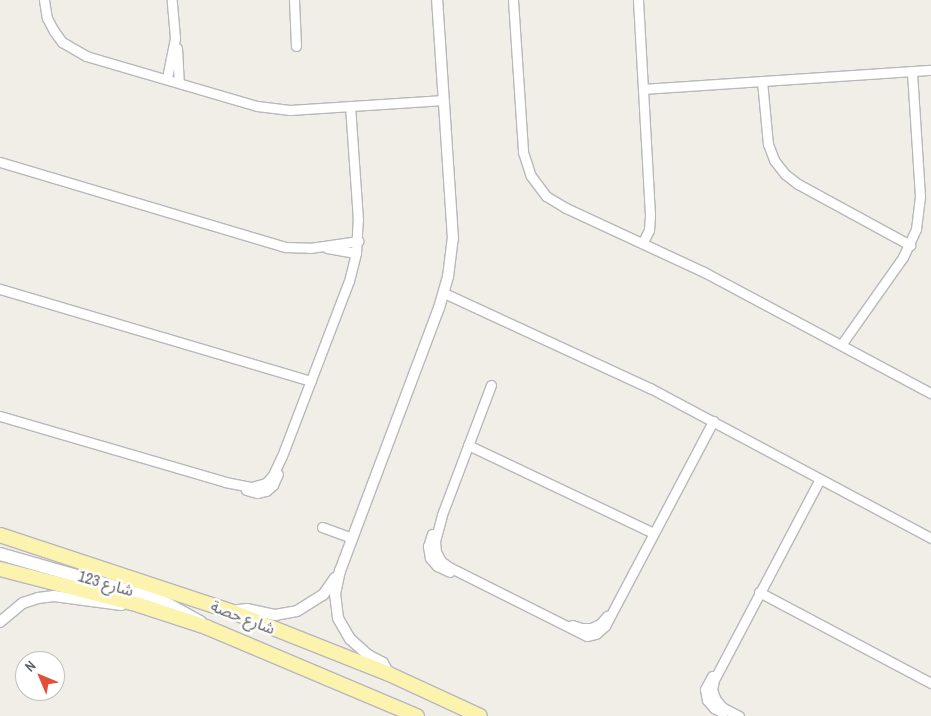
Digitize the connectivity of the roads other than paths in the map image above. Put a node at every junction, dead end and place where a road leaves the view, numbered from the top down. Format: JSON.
{"nodes":[{"id":1,"x":44,"y":0,"type":"edge"},
{"id":2,"x":172,"y":0,"type":"edge"},
{"id":3,"x":294,"y":0,"type":"edge"},
{"id":4,"x":437,"y":0,"type":"edge"},
{"id":5,"x":513,"y":0,"type":"edge"},
{"id":6,"x":638,"y":0,"type":"edge"},
{"id":7,"x":175,"y":38,"type":"junction"},
{"id":8,"x":296,"y":46,"type":"dead end"},
{"id":9,"x":931,"y":70,"type":"edge"},
{"id":10,"x":912,"y":71,"type":"junction"},
{"id":11,"x":167,"y":78,"type":"junction"},
{"id":12,"x":178,"y":82,"type":"junction"},
{"id":13,"x":762,"y":82,"type":"junction"},
{"id":14,"x":643,"y":89,"type":"junction"},
{"id":15,"x":444,"y":100,"type":"junction"},
{"id":16,"x":350,"y":106,"type":"junction"},
{"id":17,"x":0,"y":162,"type":"edge"},
{"id":18,"x":358,"y":241,"type":"junction"},
{"id":19,"x":644,"y":242,"type":"junction"},
{"id":20,"x":910,"y":245,"type":"junction"},
{"id":21,"x":321,"y":247,"type":"junction"},
{"id":22,"x":356,"y":254,"type":"junction"},
{"id":23,"x":0,"y":289,"type":"edge"},
{"id":24,"x":444,"y":293,"type":"junction"},
{"id":25,"x":841,"y":345,"type":"junction"},
{"id":26,"x":311,"y":381,"type":"junction"},
{"id":27,"x":491,"y":385,"type":"dead end"},
{"id":28,"x":931,"y":393,"type":"edge"},
{"id":29,"x":0,"y":416,"type":"edge"},
{"id":30,"x":713,"y":421,"type":"junction"},
{"id":31,"x":468,"y":445,"type":"junction"},
{"id":32,"x":820,"y":479,"type":"junction"},
{"id":33,"x":322,"y":526,"type":"dead end"},
{"id":34,"x":653,"y":533,"type":"junction"},
{"id":35,"x":0,"y":536,"type":"edge"},
{"id":36,"x":352,"y":538,"type":"junction"},
{"id":37,"x":931,"y":538,"type":"edge"},
{"id":38,"x":0,"y":554,"type":"edge"},
{"id":39,"x":0,"y":568,"type":"edge"},
{"id":40,"x":340,"y":570,"type":"junction"},
{"id":41,"x":760,"y":592,"type":"junction"},
{"id":42,"x":139,"y":605,"type":"junction"},
{"id":43,"x":230,"y":611,"type":"junction"},
{"id":44,"x":0,"y":622,"type":"edge"},
{"id":45,"x":206,"y":627,"type":"junction"},
{"id":46,"x":723,"y":659,"type":"junction"},
{"id":47,"x":389,"y":674,"type":"junction"},
{"id":48,"x":931,"y":683,"type":"edge"},
{"id":49,"x":417,"y":716,"type":"edge"},
{"id":50,"x":480,"y":716,"type":"edge"},
{"id":51,"x":730,"y":716,"type":"edge"},
{"id":52,"x":739,"y":716,"type":"edge"}],
"edges":[{"from":1,"to":11,"type":"street"},
{"from":2,"to":7,"type":"street"},
{"from":3,"to":8,"type":"street"},
{"from":4,"to":15,"type":"street"},
{"from":5,"to":19,"type":"street"},
{"from":6,"to":14,"type":"street"},
{"from":7,"to":11,"type":"street"},
{"from":7,"to":12,"type":"street"},
{"from":9,"to":10,"type":"street"},
{"from":10,"to":13,"type":"street"},
{"from":10,"to":20,"type":"street"},
{"from":11,"to":12,"type":"street"},
{"from":12,"to":16,"type":"street"},
{"from":13,"to":14,"type":"street"},
{"from":13,"to":20,"type":"street"},
{"from":14,"to":19,"type":"street"},
{"from":15,"to":16,"type":"street"},
{"from":15,"to":24,"type":"street"},
{"from":16,"to":18,"type":"street"},
{"from":17,"to":21,"type":"street"},
{"from":18,"to":21,"type":"street"},
{"from":18,"to":22,"type":"street"},
{"from":19,"to":25,"type":"street"},
{"from":20,"to":25,"type":"street"},
{"from":21,"to":22,"type":"street"},
{"from":22,"to":26,"type":"street"},
{"from":23,"to":26,"type":"street"},
{"from":24,"to":30,"type":"street"},
{"from":24,"to":36,"type":"street"},
{"from":25,"to":28,"type":"street"},
{"from":26,"to":29,"type":"street"},
{"from":27,"to":31,"type":"street"},
{"from":30,"to":32,"type":"street"},
{"from":30,"to":34,"type":"street"},
{"from":31,"to":34,"type":"street"},
{"from":31,"to":34,"type":"street"},
{"from":32,"to":37,"type":"street"},
{"from":32,"to":41,"type":"street"},
{"from":33,"to":36,"type":"street"},
{"from":35,"to":43,"type":"main road","name":"شارع حصة"},
{"from":36,"to":40,"type":"street"},
{"from":38,"to":45,"type":"main road","name":"شارع 123"},
{"from":39,"to":42,"type":"main road","name":"شارع حصة"},
{"from":40,"to":43,"type":"street"},
{"from":40,"to":47,"type":"street"},
{"from":41,"to":46,"type":"street"},
{"from":41,"to":48,"type":"street"},
{"from":42,"to":44,"type":"street"},
{"from":42,"to":45,"type":"main road","name":"شارع حصة"},
{"from":43,"to":47,"type":"main road","name":"شارع حصة"},
{"from":45,"to":49,"type":"main road","name":"شارع حصة"},
{"from":46,"to":51,"type":"street"},
{"from":46,"to":52,"type":"street"},
{"from":47,"to":50,"type":"main road","name":"شارع حصة"}]}
